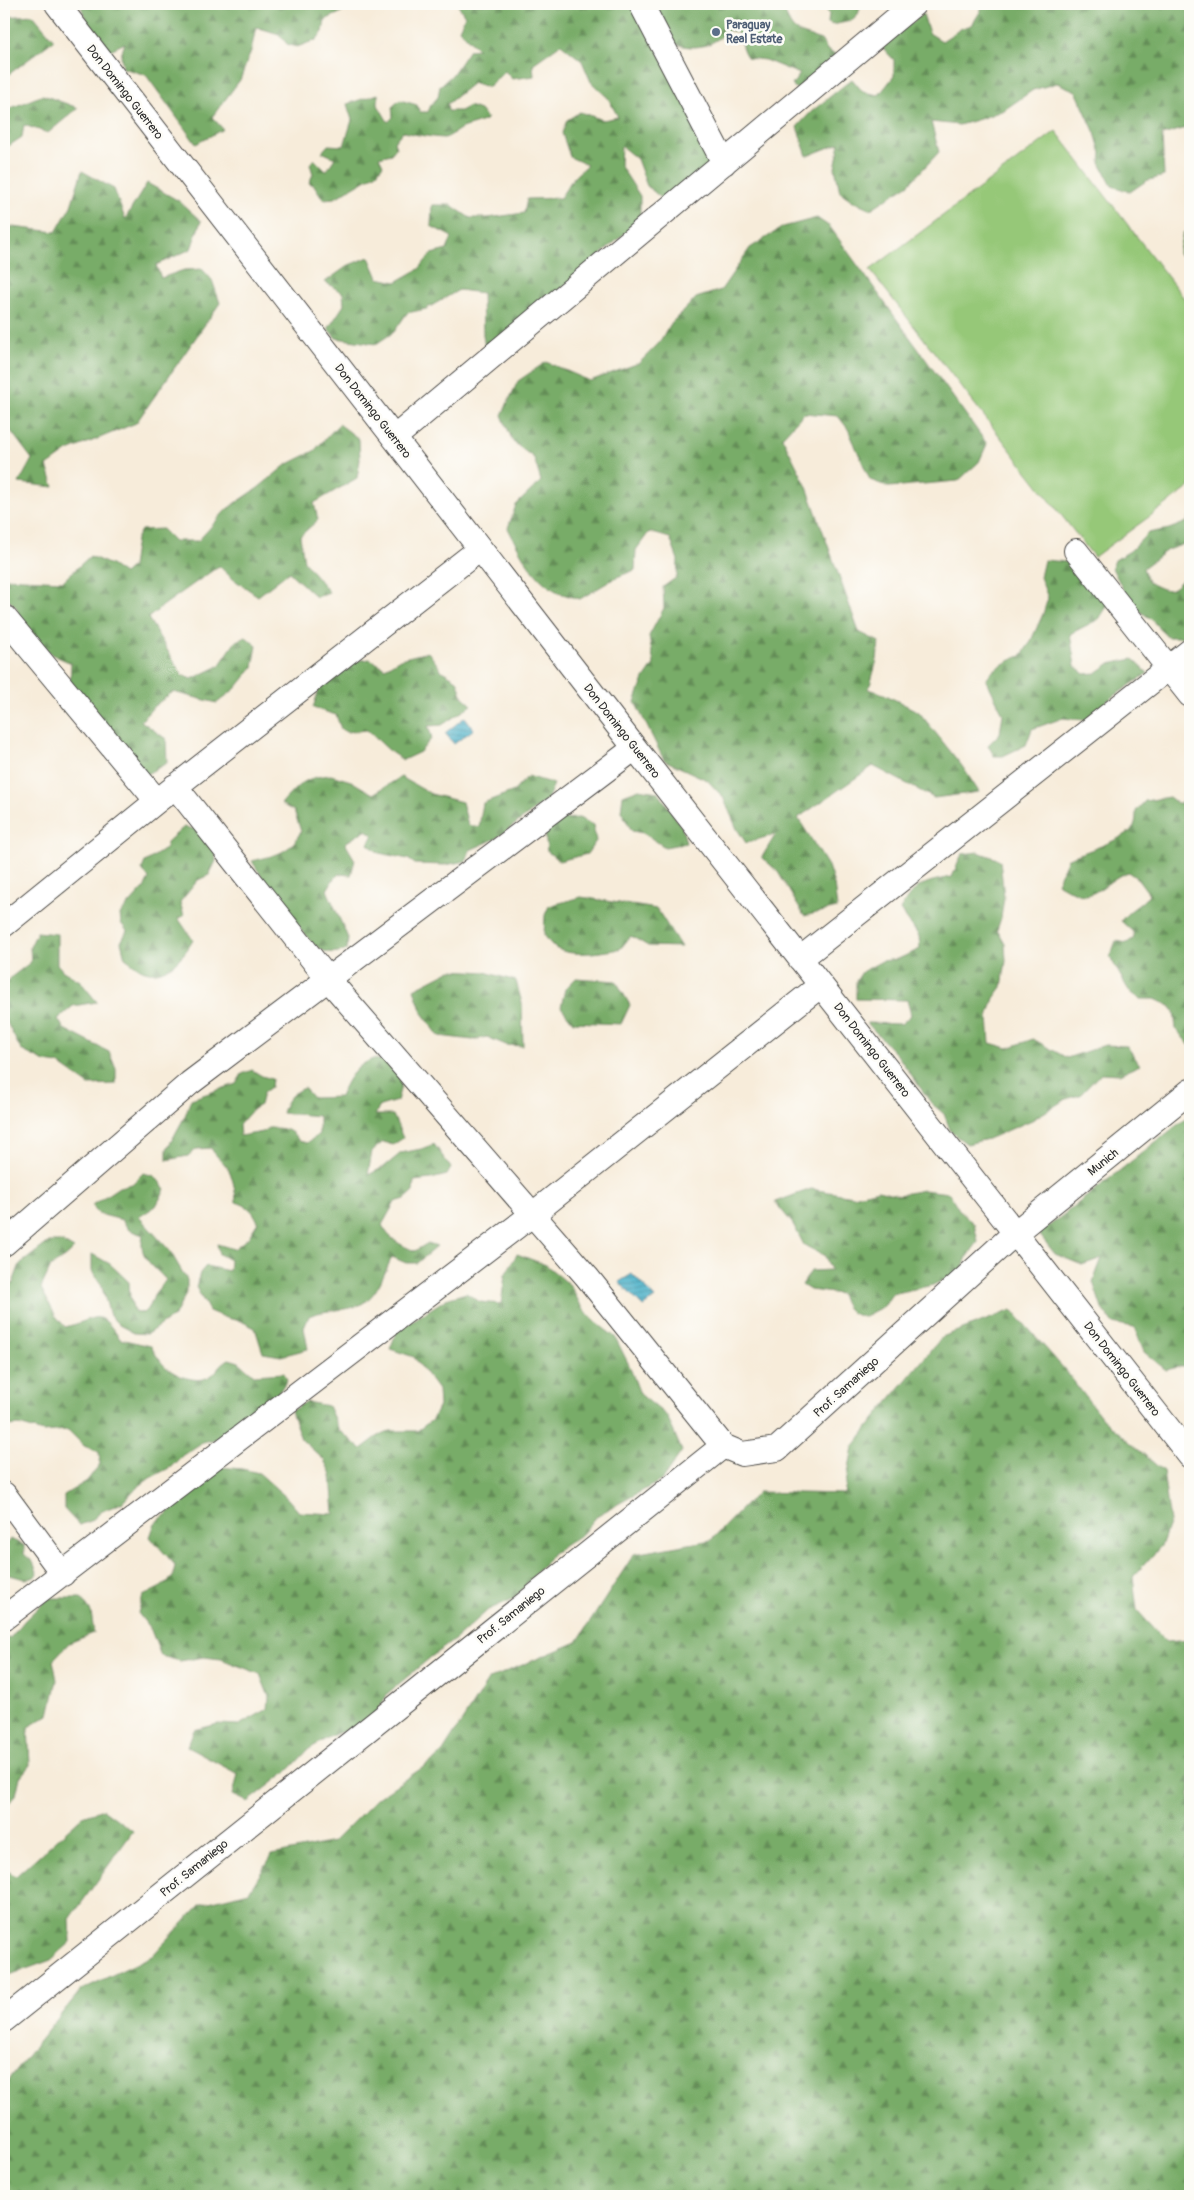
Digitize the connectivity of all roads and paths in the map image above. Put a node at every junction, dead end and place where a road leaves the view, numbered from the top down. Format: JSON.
{"nodes":[{"id":1,"x":57,"y":4,"type":"edge"},
{"id":2,"x":641,"y":4,"type":"edge"},
{"id":3,"x":914,"y":4,"type":"edge"},
{"id":4,"x":724,"y":163,"type":"junction"},
{"id":5,"x":394,"y":438,"type":"junction"},
{"id":6,"x":480,"y":549,"type":"junction"},
{"id":7,"x":1076,"y":551,"type":"dead end"},
{"id":8,"x":4,"y":617,"type":"edge"},
{"id":9,"x":1190,"y":651,"type":"edge"},
{"id":10,"x":1168,"y":668,"type":"junction"},
{"id":11,"x":1190,"y":695,"type":"edge"},
{"id":12,"x":635,"y":748,"type":"junction"},
{"id":13,"x":175,"y":786,"type":"junction"},
{"id":14,"x":157,"y":801,"type":"junction"},
{"id":15,"x":4,"y":925,"type":"edge"},
{"id":16,"x":800,"y":959,"type":"junction"},
{"id":17,"x":328,"y":979,"type":"junction"},
{"id":18,"x":821,"y":985,"type":"junction"},
{"id":19,"x":1190,"y":1091,"type":"edge"},
{"id":20,"x":533,"y":1214,"type":"junction"},
{"id":21,"x":1015,"y":1233,"type":"junction"},
{"id":22,"x":4,"y":1244,"type":"edge"},
{"id":23,"x":723,"y":1446,"type":"junction"},
{"id":24,"x":1190,"y":1456,"type":"edge"},
{"id":25,"x":4,"y":1494,"type":"edge"},
{"id":26,"x":62,"y":1574,"type":"junction"},
{"id":27,"x":4,"y":1618,"type":"edge"},
{"id":28,"x":4,"y":2020,"type":"edge"}],
"edges":[{"from":1,"to":5,"type":"street","name":"Don Domingo Guerrero"},
{"from":2,"to":4,"type":"street"},
{"from":3,"to":4,"type":"street"},
{"from":4,"to":5,"type":"street"},
{"from":5,"to":6,"type":"street","name":"Don Domingo Guerrero"},
{"from":6,"to":12,"type":"street","name":"Don Domingo Guerrero"},
{"from":6,"to":13,"type":"street"},
{"from":7,"to":10,"type":"street"},
{"from":8,"to":14,"type":"street"},
{"from":9,"to":10,"type":"street"},
{"from":10,"to":11,"type":"street"},
{"from":10,"to":16,"type":"street"},
{"from":12,"to":16,"type":"street","name":"Don Domingo Guerrero"},
{"from":12,"to":17,"type":"street"},
{"from":13,"to":14,"type":"street"},
{"from":13,"to":17,"type":"street"},
{"from":14,"to":15,"type":"street"},
{"from":16,"to":18,"type":"street","name":"Don Domingo Guerrero"},
{"from":17,"to":20,"type":"street"},
{"from":17,"to":22,"type":"street"},
{"from":18,"to":20,"type":"street"},
{"from":18,"to":21,"type":"street","name":"Don Domingo Guerrero"},
{"from":19,"to":21,"type":"street","name":"Munich"},
{"from":20,"to":23,"type":"street"},
{"from":20,"to":26,"type":"street"},
{"from":21,"to":23,"type":"street","name":"Prof. Samaniego"},
{"from":21,"to":24,"type":"street","name":"Don Domingo Guerrero"},
{"from":23,"to":28,"type":"street","name":"Prof. Samaniego"},
{"from":25,"to":26,"type":"street"},
{"from":26,"to":27,"type":"street"}]}
